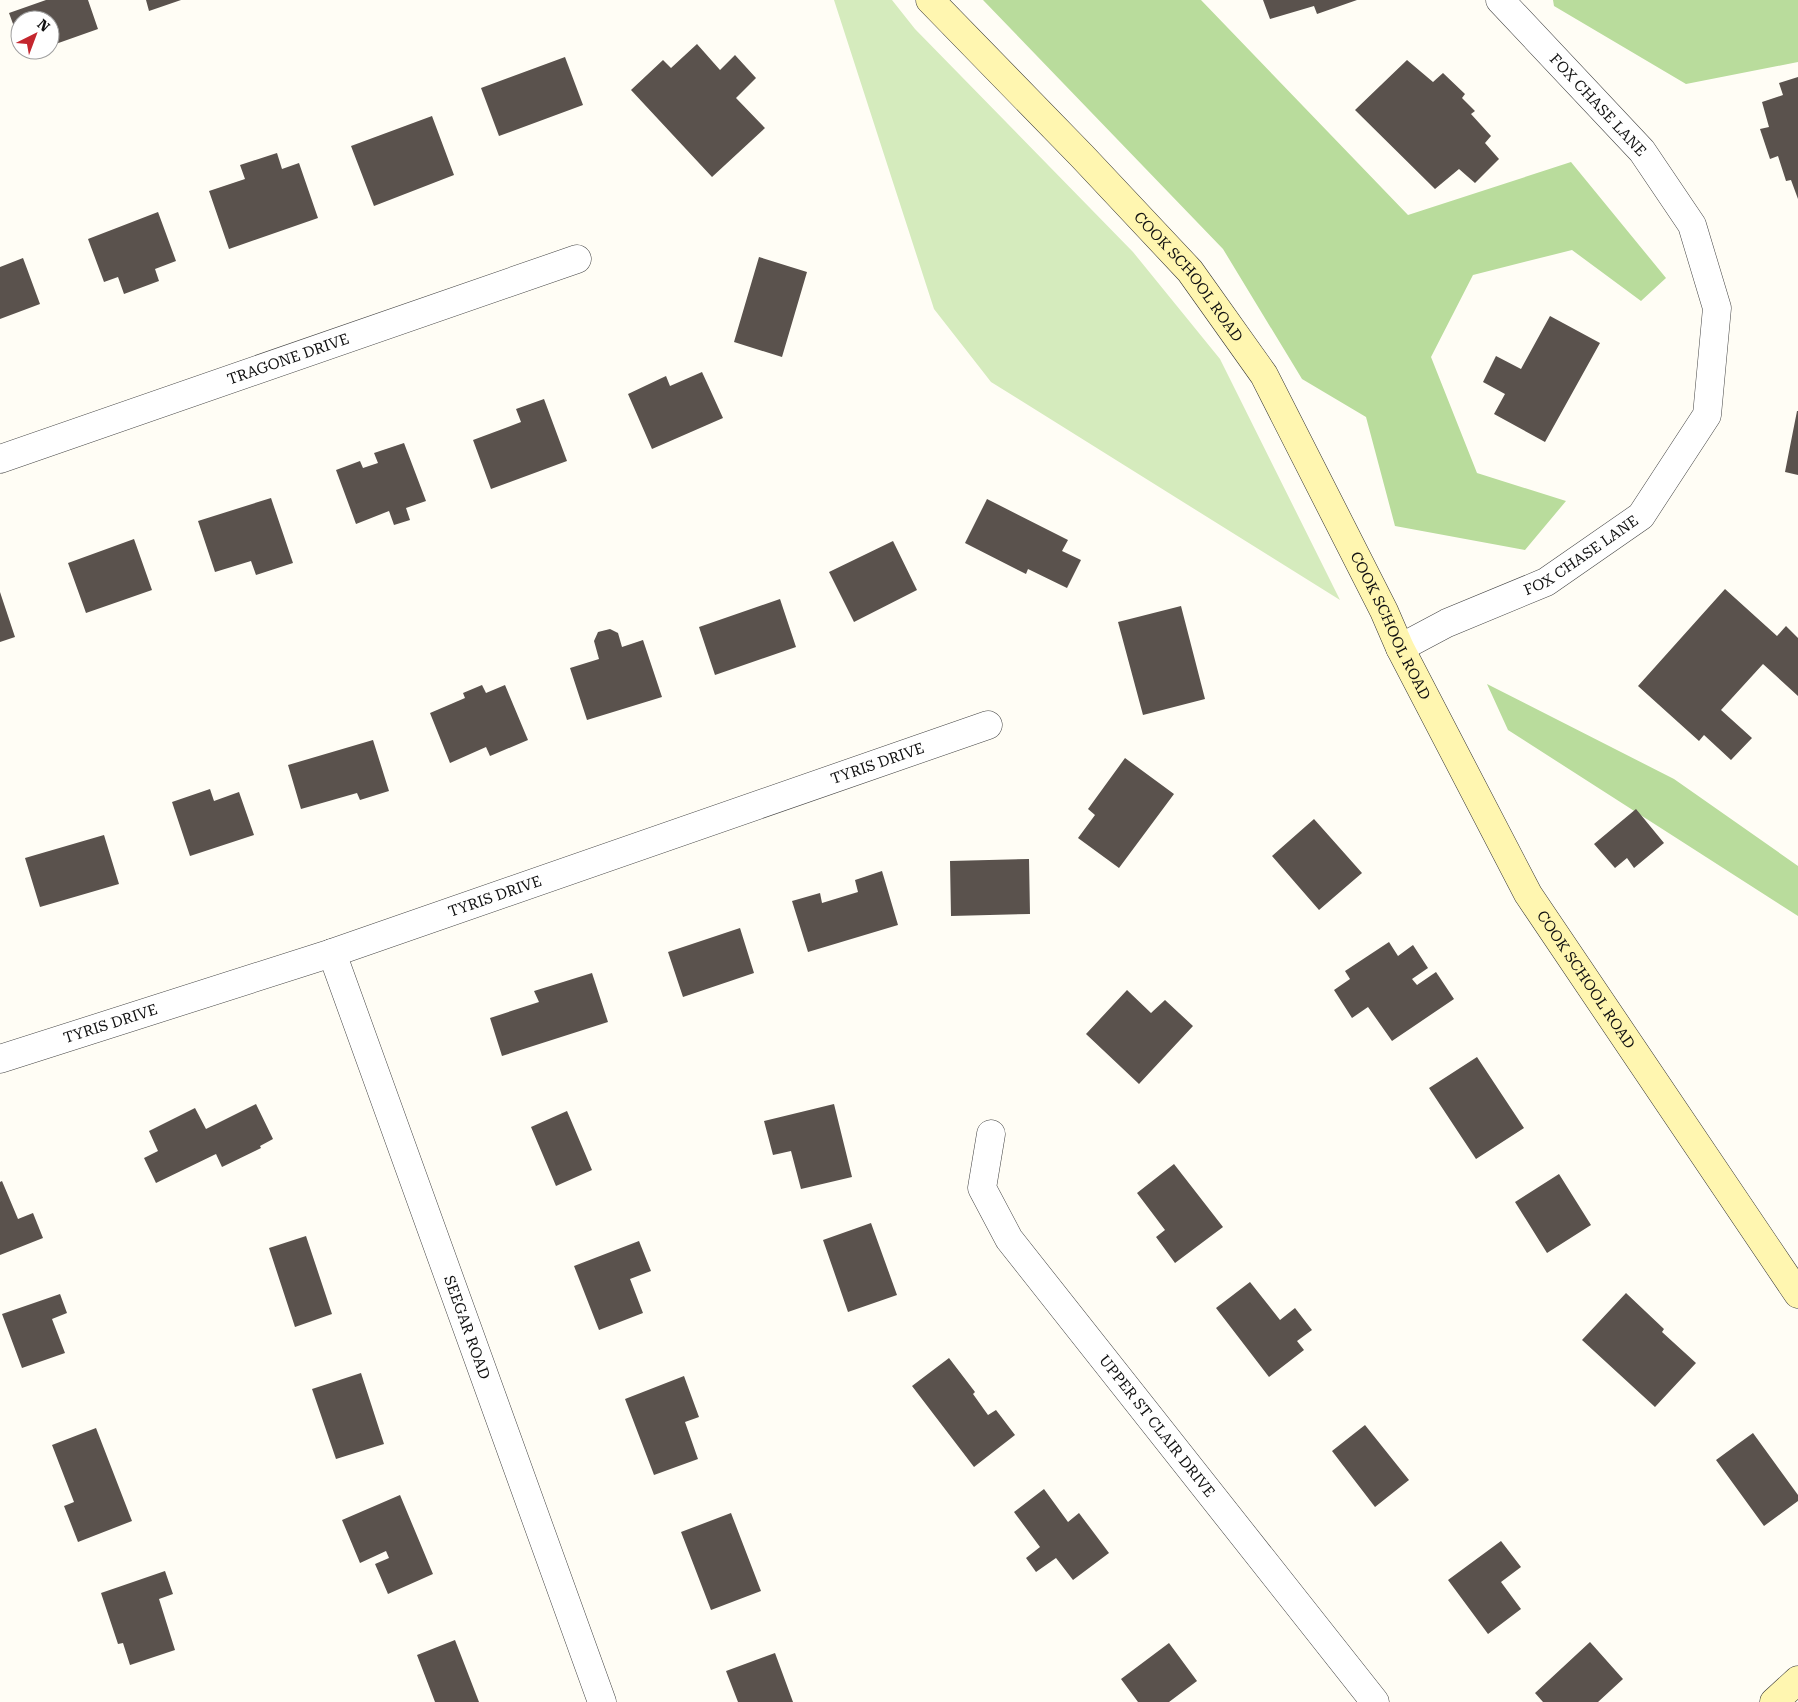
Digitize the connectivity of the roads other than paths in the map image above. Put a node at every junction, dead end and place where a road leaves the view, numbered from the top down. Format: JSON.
{"nodes":[{"id":1,"x":930,"y":0,"type":"edge"},
{"id":2,"x":1500,"y":0,"type":"edge"},
{"id":3,"x":577,"y":260,"type":"dead end"},
{"id":4,"x":0,"y":459,"type":"edge"},
{"id":5,"x":1400,"y":648,"type":"junction"},
{"id":6,"x":988,"y":725,"type":"dead end"},
{"id":7,"x":332,"y":953,"type":"junction"},
{"id":8,"x":0,"y":1059,"type":"edge"},
{"id":9,"x":991,"y":1134,"type":"dead end"},
{"id":10,"x":1798,"y":1294,"type":"edge"},
{"id":11,"x":1798,"y":1680,"type":"edge"},
{"id":12,"x":602,"y":1702,"type":"edge"},
{"id":13,"x":1375,"y":1702,"type":"edge"},
{"id":14,"x":1774,"y":1702,"type":"edge"}],
"edges":[{"from":1,"to":5,"type":"street","name":"COOK SCHOOL ROAD"},
{"from":2,"to":5,"type":"street","name":"FOX CHASE LANE"},
{"from":3,"to":4,"type":"street","name":"TRAGONE DRIVE"},
{"from":5,"to":10,"type":"street","name":"COOK SCHOOL ROAD"},
{"from":6,"to":7,"type":"street","name":"TYRIS DRIVE"},
{"from":7,"to":8,"type":"street","name":"TYRIS DRIVE"},
{"from":7,"to":12,"type":"street","name":"SEEGAR ROAD"},
{"from":9,"to":13,"type":"street","name":"UPPER ST CLAIR DRIVE"},
{"from":11,"to":14,"type":"street"}]}
